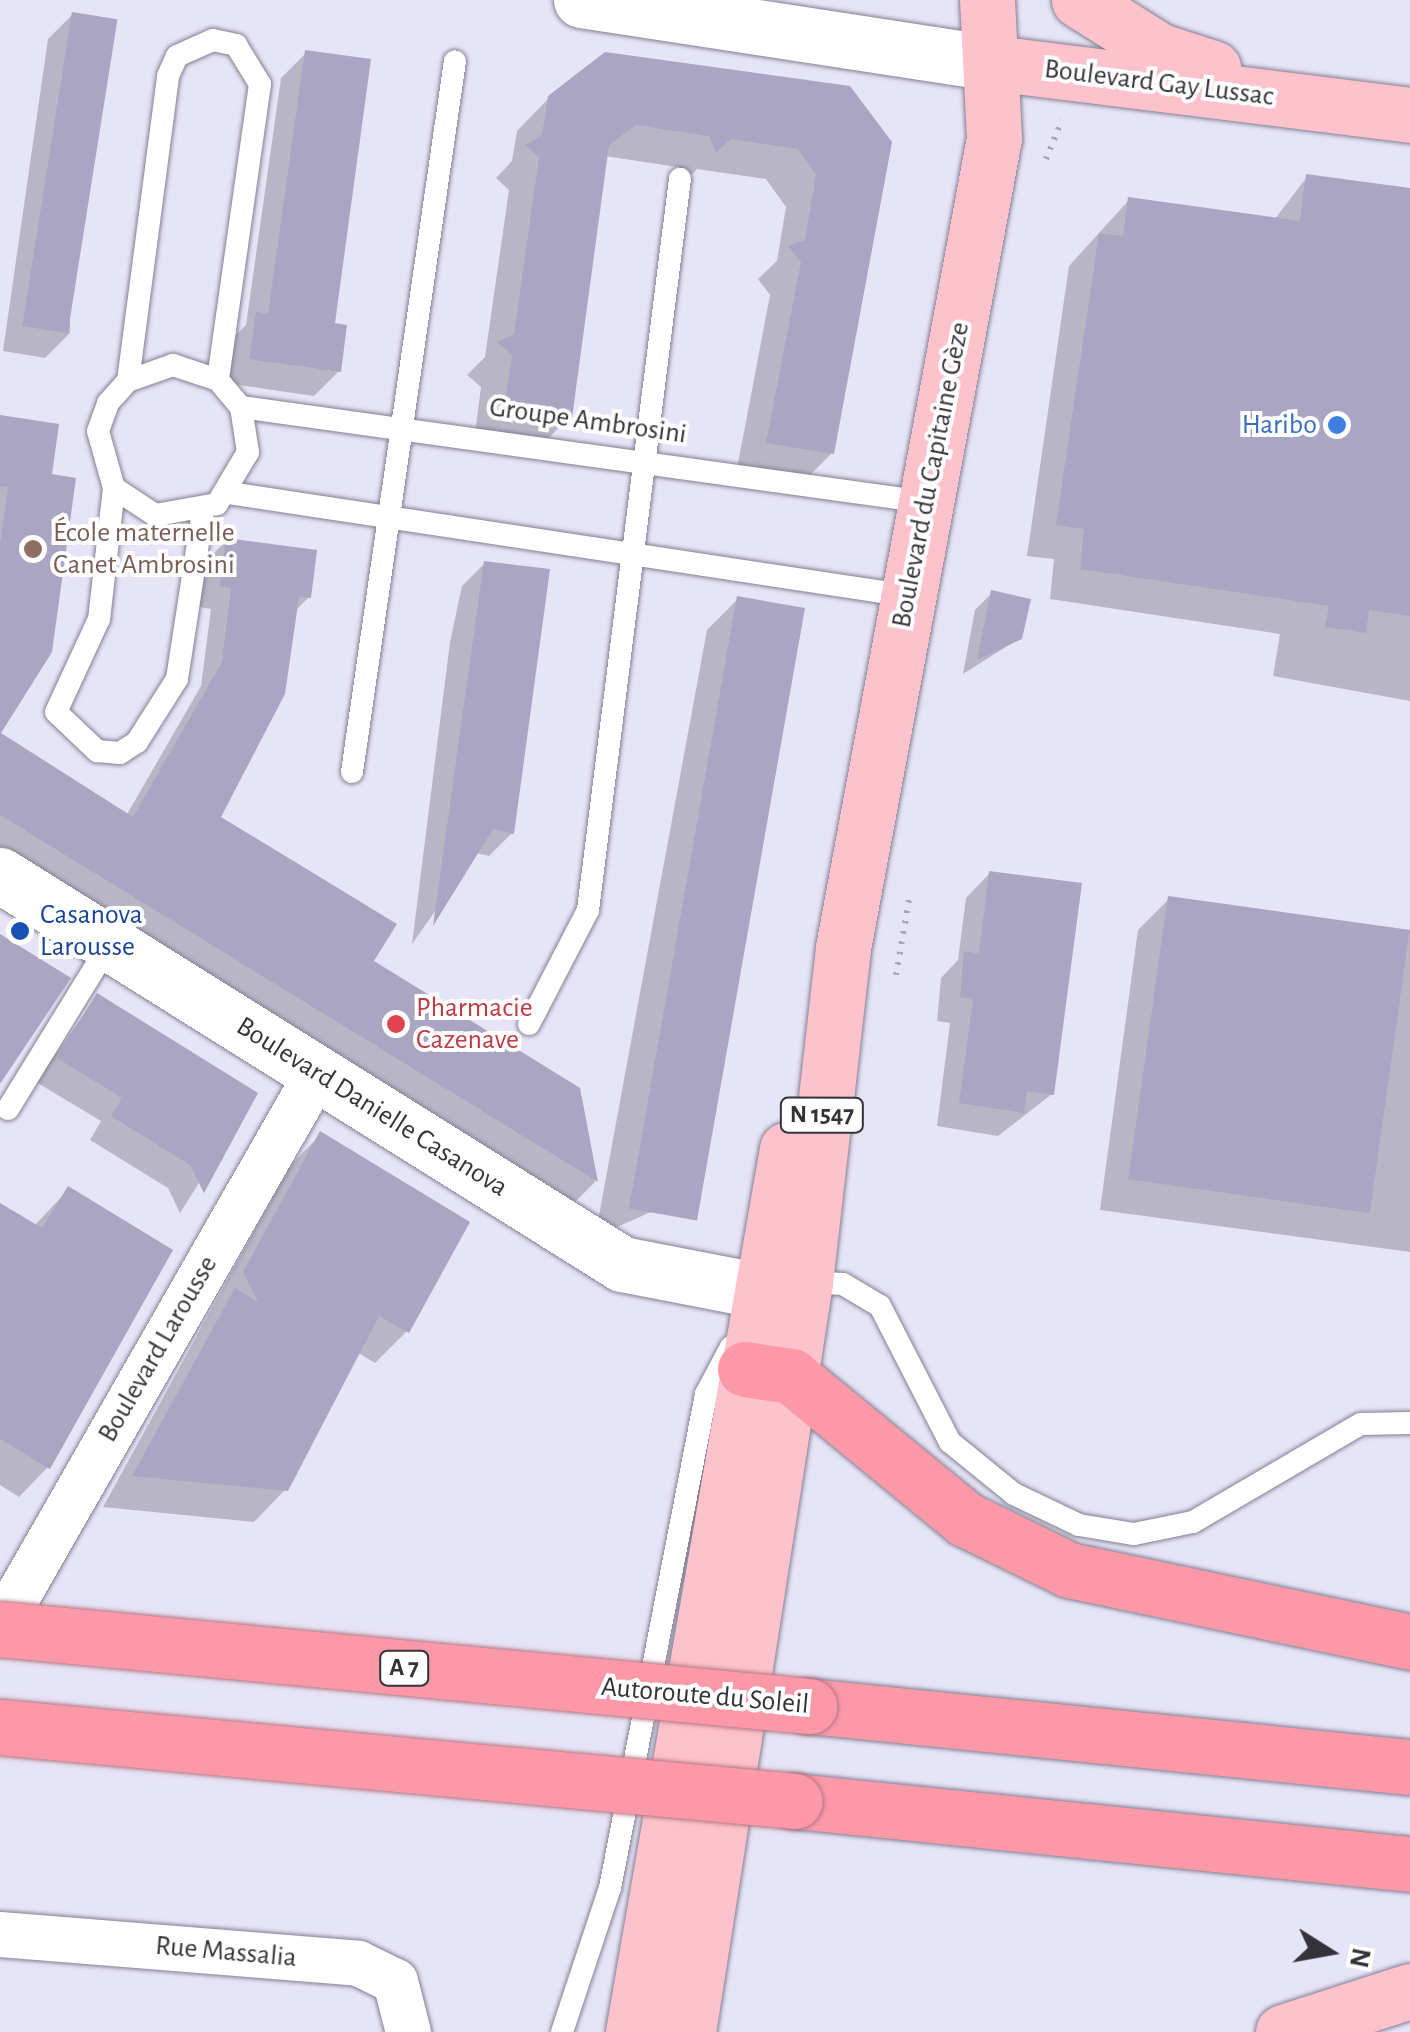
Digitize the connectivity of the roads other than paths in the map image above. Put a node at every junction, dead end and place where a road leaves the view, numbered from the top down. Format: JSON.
{"nodes":[{"id":1,"x":581,"y":0,"type":"edge"},
{"id":2,"x":987,"y":0,"type":"edge"},
{"id":3,"x":1079,"y":0,"type":"edge"},
{"id":4,"x":456,"y":61,"type":"dead end"},
{"id":5,"x":993,"y":63,"type":"junction"},
{"id":6,"x":1326,"y":105,"type":"junction"},
{"id":7,"x":1410,"y":115,"type":"edge"},
{"id":8,"x":680,"y":179,"type":"dead end"},
{"id":9,"x":218,"y":380,"type":"junction"},
{"id":10,"x":128,"y":381,"type":"junction"},
{"id":11,"x":241,"y":407,"type":"junction"},
{"id":12,"x":402,"y":425,"type":"junction"},
{"id":13,"x":640,"y":458,"type":"junction"},
{"id":14,"x":114,"y":488,"type":"junction"},
{"id":15,"x":229,"y":493,"type":"junction"},
{"id":16,"x":926,"y":502,"type":"junction"},
{"id":17,"x":203,"y":512,"type":"junction"},
{"id":18,"x":389,"y":517,"type":"junction"},
{"id":19,"x":626,"y":552,"type":"junction"},
{"id":20,"x":909,"y":596,"type":"junction"},
{"id":21,"x":352,"y":772,"type":"dead end"},
{"id":22,"x":0,"y":876,"type":"edge"},
{"id":23,"x":110,"y":943,"type":"junction"},
{"id":24,"x":530,"y":1024,"type":"dead end"},
{"id":25,"x":316,"y":1072,"type":"junction"},
{"id":26,"x":8,"y":1109,"type":"dead end"},
{"id":27,"x":783,"y":1287,"type":"junction"},
{"id":28,"x":768,"y":1373,"type":"junction"},
{"id":29,"x":1410,"y":1423,"type":"edge"},
{"id":30,"x":17,"y":1562,"type":"edge"},
{"id":31,"x":0,"y":1628,"type":"edge"},
{"id":32,"x":1410,"y":1642,"type":"edge"},
{"id":33,"x":0,"y":1728,"type":"edge"},
{"id":34,"x":1410,"y":1767,"type":"edge"},
{"id":35,"x":1410,"y":1864,"type":"edge"},
{"id":36,"x":0,"y":1934,"type":"edge"},
{"id":37,"x":1410,"y":1991,"type":"edge"},
{"id":38,"x":408,"y":2032,"type":"edge"},
{"id":39,"x":562,"y":2032,"type":"edge"},
{"id":40,"x":633,"y":2032,"type":"edge"},
{"id":41,"x":688,"y":2032,"type":"edge"},
{"id":42,"x":1283,"y":2032,"type":"edge"}],
"edges":[{"from":1,"to":5,"type":"street"},
{"from":2,"to":5,"type":"main road","name":"Boulevard du Capitaine Gèze"},
{"from":3,"to":6,"type":"main road","name":"Boulevard Gay Lussac"},
{"from":4,"to":12,"type":"lane"},
{"from":5,"to":6,"type":"main road","name":"Boulevard Gay Lussac"},
{"from":5,"to":16,"type":"main road","name":"Boulevard du Capitaine Gèze"},
{"from":6,"to":7,"type":"main road","name":"Boulevard Gay Lussac"},
{"from":8,"to":13,"type":"lane"},
{"from":9,"to":10,"type":"lane"},
{"from":9,"to":10,"type":"lane"},
{"from":9,"to":11,"type":"lane"},
{"from":10,"to":14,"type":"lane"},
{"from":11,"to":12,"type":"lane","name":"Groupe Ambrosini"},
{"from":11,"to":15,"type":"lane"},
{"from":12,"to":13,"type":"lane","name":"Groupe Ambrosini"},
{"from":12,"to":18,"type":"lane"},
{"from":13,"to":16,"type":"lane","name":"Groupe Ambrosini"},
{"from":13,"to":19,"type":"lane"},
{"from":14,"to":17,"type":"lane"},
{"from":14,"to":17,"type":"lane"},
{"from":15,"to":17,"type":"lane"},
{"from":15,"to":18,"type":"lane"},
{"from":16,"to":20,"type":"main road","name":"Boulevard du Capitaine Gèze"},
{"from":18,"to":19,"type":"lane"},
{"from":18,"to":21,"type":"lane"},
{"from":19,"to":20,"type":"lane"},
{"from":19,"to":24,"type":"lane"},
{"from":20,"to":27,"type":"main road","name":"Boulevard du Capitaine Gèze","number":"N 1547"},
{"from":22,"to":23,"type":"street","name":"Boulevard Danielle Casanova"},
{"from":23,"to":25,"type":"street","name":"Boulevard Danielle Casanova"},
{"from":23,"to":26,"type":"lane"},
{"from":25,"to":27,"type":"street","name":"Boulevard Danielle Casanova"},
{"from":25,"to":30,"type":"street","name":"Boulevard Larousse"},
{"from":27,"to":28,"type":"main road"},
{"from":27,"to":29,"type":"lane"},
{"from":27,"to":39,"type":"lane"},
{"from":28,"to":32,"type":"highway"},
{"from":28,"to":40,"type":"main road"},
{"from":28,"to":41,"type":"main road"},
{"from":30,"to":31,"type":"street","name":"Boulevard Larousse"},
{"from":31,"to":34,"type":"highway","name":"Autoroute du Soleil","number":"A 7","bridge":true},
{"from":33,"to":35,"type":"highway","bridge":true},
{"from":36,"to":38,"type":"street","name":"Rue Massalia"},
{"from":37,"to":42,"type":"main road"}]}
